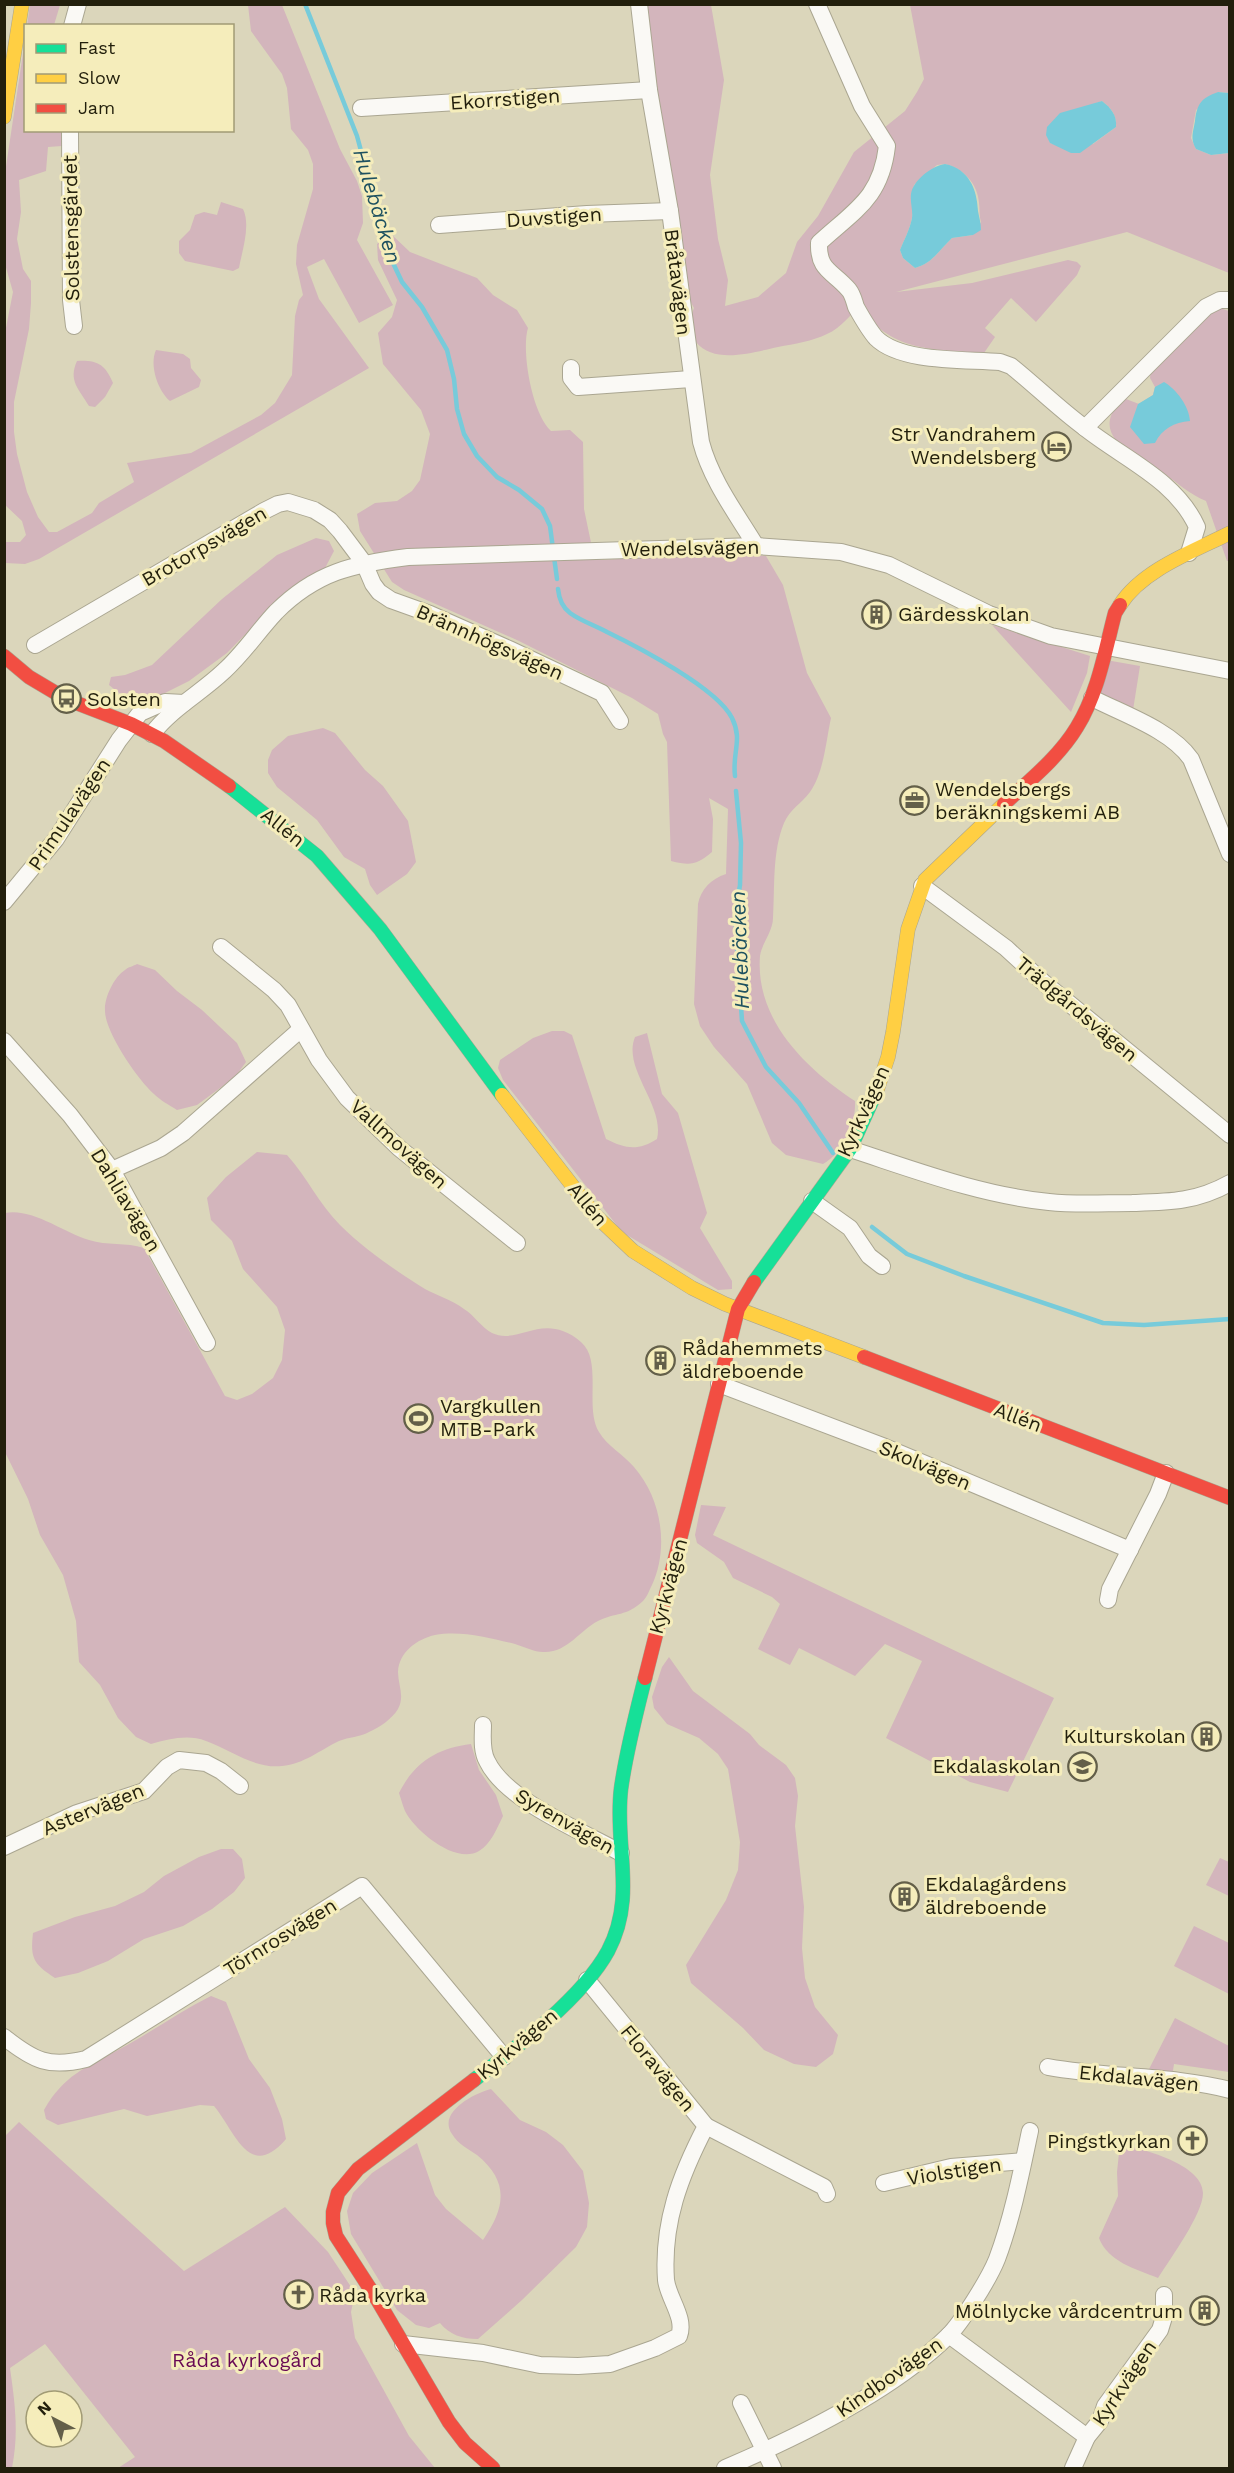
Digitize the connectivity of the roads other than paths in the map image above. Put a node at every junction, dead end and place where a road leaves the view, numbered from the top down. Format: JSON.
{"nodes":[{"id":1,"x":22,"y":4,"type":"edge"},
{"id":2,"x":78,"y":4,"type":"edge"},
{"id":3,"x":639,"y":4,"type":"edge"},
{"id":4,"x":817,"y":4,"type":"edge"},
{"id":5,"x":73,"y":24,"type":"edge"},
{"id":6,"x":8,"y":79,"type":"edge"},
{"id":7,"x":649,"y":90,"type":"junction"},
{"id":8,"x":361,"y":108,"type":"dead end"},
{"id":9,"x":4,"y":117,"type":"edge"},
{"id":10,"x":70,"y":132,"type":"edge"},
{"id":11,"x":670,"y":211,"type":"junction"},
{"id":12,"x":438,"y":225,"type":"dead end"},
{"id":13,"x":1230,"y":300,"type":"edge"},
{"id":14,"x":74,"y":326,"type":"dead end"},
{"id":15,"x":571,"y":368,"type":"dead end"},
{"id":16,"x":691,"y":379,"type":"junction"},
{"id":17,"x":1085,"y":428,"type":"junction"},
{"id":18,"x":1230,"y":533,"type":"edge"},
{"id":19,"x":756,"y":546,"type":"junction"},
{"id":20,"x":1189,"y":553,"type":"junction"},
{"id":21,"x":364,"y":563,"type":"junction"},
{"id":22,"x":4,"y":641,"type":"edge"},
{"id":23,"x":35,"y":645,"type":"dead end"},
{"id":24,"x":1105,"y":647,"type":"junction"},
{"id":25,"x":4,"y":656,"type":"edge"},
{"id":26,"x":1230,"y":671,"type":"edge"},
{"id":27,"x":1092,"y":698,"type":"junction"},
{"id":28,"x":184,"y":704,"type":"junction"},
{"id":29,"x":92,"y":708,"type":"junction"},
{"id":30,"x":620,"y":721,"type":"dead end"},
{"id":31,"x":131,"y":723,"type":"junction"},
{"id":32,"x":152,"y":734,"type":"junction"},
{"id":33,"x":1230,"y":854,"type":"edge"},
{"id":34,"x":922,"y":886,"type":"junction"},
{"id":35,"x":4,"y":902,"type":"edge"},
{"id":36,"x":221,"y":947,"type":"dead end"},
{"id":37,"x":301,"y":1029,"type":"junction"},
{"id":38,"x":4,"y":1041,"type":"edge"},
{"id":39,"x":1230,"y":1135,"type":"edge"},
{"id":40,"x":850,"y":1149,"type":"junction"},
{"id":41,"x":112,"y":1170,"type":"junction"},
{"id":42,"x":1230,"y":1183,"type":"edge"},
{"id":43,"x":812,"y":1201,"type":"junction"},
{"id":44,"x":517,"y":1243,"type":"dead end"},
{"id":45,"x":882,"y":1266,"type":"dead end"},
{"id":46,"x":738,"y":1309,"type":"junction"},
{"id":47,"x":207,"y":1343,"type":"dead end"},
{"id":48,"x":719,"y":1384,"type":"junction"},
{"id":49,"x":1166,"y":1473,"type":"junction"},
{"id":50,"x":1230,"y":1498,"type":"edge"},
{"id":51,"x":1130,"y":1550,"type":"junction"},
{"id":52,"x":1108,"y":1600,"type":"dead end"},
{"id":53,"x":483,"y":1725,"type":"dead end"},
{"id":54,"x":240,"y":1786,"type":"dead end"},
{"id":55,"x":4,"y":1847,"type":"edge"},
{"id":56,"x":621,"y":1854,"type":"junction"},
{"id":57,"x":587,"y":1980,"type":"junction"},
{"id":58,"x":4,"y":2037,"type":"edge"},
{"id":59,"x":504,"y":2057,"type":"junction"},
{"id":60,"x":1048,"y":2067,"type":"dead end"},
{"id":61,"x":1230,"y":2090,"type":"edge"},
{"id":62,"x":706,"y":2126,"type":"junction"},
{"id":63,"x":1030,"y":2131,"type":"dead end"},
{"id":64,"x":1023,"y":2161,"type":"junction"},
{"id":65,"x":884,"y":2183,"type":"dead end"},
{"id":66,"x":826,"y":2194,"type":"dead end"},
{"id":67,"x":1164,"y":2295,"type":"dead end"},
{"id":68,"x":949,"y":2335,"type":"junction"},
{"id":69,"x":403,"y":2344,"type":"junction"},
{"id":70,"x":741,"y":2403,"type":"dead end"},
{"id":71,"x":1087,"y":2438,"type":"junction"},
{"id":72,"x":765,"y":2452,"type":"junction"},
{"id":73,"x":493,"y":2469,"type":"edge"},
{"id":74,"x":725,"y":2469,"type":"edge"},
{"id":75,"x":773,"y":2469,"type":"edge"},
{"id":76,"x":1073,"y":2469,"type":"edge"}],
"edges":[{"from":1,"to":6,"type":"street"},
{"from":2,"to":5,"type":"street"},
{"from":3,"to":7,"type":"street","name":"Bråtavägen"},
{"from":4,"to":17,"type":"street"},
{"from":6,"to":9,"type":"street"},
{"from":7,"to":8,"type":"street","name":"Ekorrstigen"},
{"from":7,"to":11,"type":"street","name":"Bråtavägen"},
{"from":10,"to":14,"type":"street","name":"Solstensgärdet"},
{"from":11,"to":12,"type":"street","name":"Duvstigen"},
{"from":11,"to":16,"type":"street","name":"Bråtavägen"},
{"from":13,"to":17,"type":"street"},
{"from":15,"to":16,"type":"street"},
{"from":16,"to":19,"type":"street","name":"Bråtavägen"},
{"from":17,"to":20,"type":"street"},
{"from":18,"to":20,"type":"street","name":"Kyrkvägen"},
{"from":19,"to":21,"type":"street","name":"Wendelsvägen"},
{"from":19,"to":24,"type":"street","name":"Wendelsvägen"},
{"from":20,"to":24,"type":"street","name":"Kyrkvägen"},
{"from":21,"to":23,"type":"street","name":"Brotorpsvägen"},
{"from":21,"to":28,"type":"street","name":"Wendelsvägen"},
{"from":21,"to":30,"type":"street","name":"Brännhögsvägen"},
{"from":22,"to":29,"type":"street","name":"Allén"},
{"from":24,"to":26,"type":"street","name":"Wendelsvägen"},
{"from":24,"to":27,"type":"street","name":"Kyrkvägen"},
{"from":25,"to":29,"type":"street","name":"Allén"},
{"from":27,"to":33,"type":"street"},
{"from":27,"to":34,"type":"street","name":"Kyrkvägen"},
{"from":28,"to":31,"type":"street"},
{"from":28,"to":32,"type":"street","name":"Wendelsvägen"},
{"from":29,"to":31,"type":"street","name":"Allén"},
{"from":31,"to":32,"type":"street","name":"Allén"},
{"from":31,"to":35,"type":"street","name":"Primulavägen"},
{"from":32,"to":46,"type":"street","name":"Allén"},
{"from":34,"to":39,"type":"street","name":"Trädgårdsvägen"},
{"from":34,"to":40,"type":"street","name":"Kyrkvägen"},
{"from":36,"to":37,"type":"street","name":"Vallmovägen"},
{"from":37,"to":41,"type":"street"},
{"from":37,"to":44,"type":"street","name":"Vallmovägen"},
{"from":38,"to":41,"type":"street","name":"Dahliavägen"},
{"from":40,"to":42,"type":"street"},
{"from":40,"to":43,"type":"street","name":"Kyrkvägen"},
{"from":41,"to":47,"type":"street","name":"Dahliavägen"},
{"from":43,"to":45,"type":"street"},
{"from":43,"to":46,"type":"street","name":"Kyrkvägen"},
{"from":46,"to":48,"type":"street","name":"Kyrkvägen"},
{"from":46,"to":49,"type":"street","name":"Allén"},
{"from":48,"to":51,"type":"street","name":"Skolvägen"},
{"from":48,"to":56,"type":"street","name":"Kyrkvägen"},
{"from":49,"to":50,"type":"street","name":"Allén"},
{"from":49,"to":51,"type":"street"},
{"from":51,"to":52,"type":"street"},
{"from":53,"to":56,"type":"street","name":"Syrenvägen"},
{"from":54,"to":55,"type":"street","name":"Astervägen"},
{"from":56,"to":57,"type":"street","name":"Kyrkvägen"},
{"from":57,"to":59,"type":"street","name":"Kyrkvägen"},
{"from":57,"to":62,"type":"street","name":"Floravägen"},
{"from":58,"to":59,"type":"street","name":"Törnrosvägen"},
{"from":59,"to":69,"type":"street","name":"Kyrkvägen"},
{"from":60,"to":61,"type":"street","name":"Ekdalavägen"},
{"from":62,"to":66,"type":"street"},
{"from":62,"to":69,"type":"street","name":"Floravägen"},
{"from":63,"to":64,"type":"street","name":"Kindbovägen"},
{"from":64,"to":65,"type":"street","name":"Violstigen"},
{"from":64,"to":68,"type":"street","name":"Kindbovägen"},
{"from":67,"to":71,"type":"street","name":"Kyrkvägen"},
{"from":68,"to":71,"type":"street"},
{"from":68,"to":72,"type":"street","name":"Kindbovägen"},
{"from":69,"to":73,"type":"street","name":"Kyrkvägen"},
{"from":70,"to":72,"type":"street"},
{"from":71,"to":76,"type":"street","name":"Kyrkvägen"},
{"from":72,"to":74,"type":"street","name":"Kindbovägen"},
{"from":72,"to":75,"type":"street"}]}
